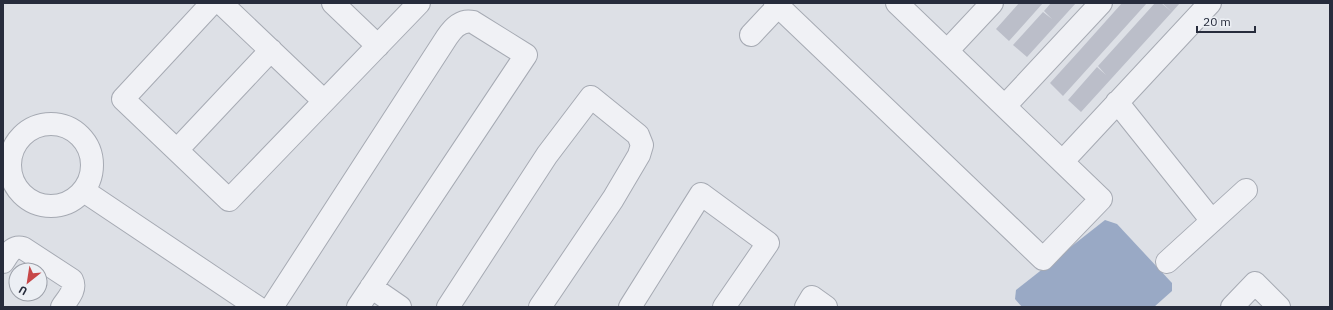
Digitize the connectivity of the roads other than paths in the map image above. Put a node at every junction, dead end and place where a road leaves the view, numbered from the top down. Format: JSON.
{"nodes":[{"id":1,"x":212,"y":3,"type":"edge"},
{"id":2,"x":221,"y":3,"type":"edge"},
{"id":3,"x":332,"y":3,"type":"edge"},
{"id":4,"x":419,"y":3,"type":"edge"},
{"id":5,"x":897,"y":3,"type":"edge"},
{"id":6,"x":992,"y":3,"type":"edge"},
{"id":7,"x":1101,"y":3,"type":"edge"},
{"id":8,"x":1210,"y":3,"type":"edge"},
{"id":9,"x":778,"y":4,"type":"edge"},
{"id":10,"x":751,"y":35,"type":"dead end"},
{"id":11,"x":378,"y":46,"type":"junction"},
{"id":12,"x":271,"y":50,"type":"junction"},
{"id":13,"x":947,"y":51,"type":"junction"},
{"id":14,"x":324,"y":101,"type":"junction"},
{"id":15,"x":1117,"y":102,"type":"junction"},
{"id":16,"x":1005,"y":106,"type":"junction"},
{"id":17,"x":177,"y":150,"type":"junction"},
{"id":18,"x":1063,"y":161,"type":"junction"},
{"id":19,"x":8,"y":186,"type":"edge"},
{"id":20,"x":1246,"y":190,"type":"dead end"},
{"id":21,"x":84,"y":191,"type":"junction"},
{"id":22,"x":1212,"y":221,"type":"junction"},
{"id":23,"x":3,"y":262,"type":"edge"},
{"id":24,"x":1167,"y":262,"type":"dead end"},
{"id":25,"x":371,"y":287,"type":"junction"},
{"id":26,"x":62,"y":307,"type":"edge"},
{"id":27,"x":257,"y":307,"type":"edge"},
{"id":28,"x":272,"y":307,"type":"edge"},
{"id":29,"x":358,"y":307,"type":"edge"},
{"id":30,"x":400,"y":307,"type":"edge"},
{"id":31,"x":448,"y":307,"type":"edge"},
{"id":32,"x":540,"y":307,"type":"edge"},
{"id":33,"x":630,"y":307,"type":"edge"},
{"id":34,"x":724,"y":307,"type":"edge"},
{"id":35,"x":806,"y":307,"type":"edge"},
{"id":36,"x":826,"y":307,"type":"edge"},
{"id":37,"x":1232,"y":307,"type":"edge"},
{"id":38,"x":1279,"y":307,"type":"edge"}],
"edges":[{"from":1,"to":17,"type":"street"},
{"from":2,"to":12,"type":"street"},
{"from":3,"to":11,"type":"street"},
{"from":4,"to":11,"type":"street"},
{"from":5,"to":13,"type":"street"},
{"from":6,"to":13,"type":"street"},
{"from":7,"to":16,"type":"street"},
{"from":8,"to":15,"type":"street"},
{"from":9,"to":10,"type":"street"},
{"from":9,"to":18,"type":"street"},
{"from":11,"to":14,"type":"street"},
{"from":12,"to":14,"type":"street"},
{"from":12,"to":17,"type":"street"},
{"from":13,"to":16,"type":"street"},
{"from":14,"to":17,"type":"street"},
{"from":15,"to":18,"type":"street"},
{"from":15,"to":22,"type":"street"},
{"from":16,"to":18,"type":"street"},
{"from":19,"to":21,"type":"street"},
{"from":19,"to":21,"type":"street"},
{"from":20,"to":22,"type":"street"},
{"from":21,"to":27,"type":"street"},
{"from":22,"to":24,"type":"street"},
{"from":23,"to":26,"type":"street"},
{"from":25,"to":28,"type":"street"},
{"from":25,"to":29,"type":"street"},
{"from":25,"to":30,"type":"street"},
{"from":31,"to":32,"type":"street"},
{"from":33,"to":34,"type":"street"},
{"from":35,"to":36,"type":"street"},
{"from":37,"to":38,"type":"street"}]}
